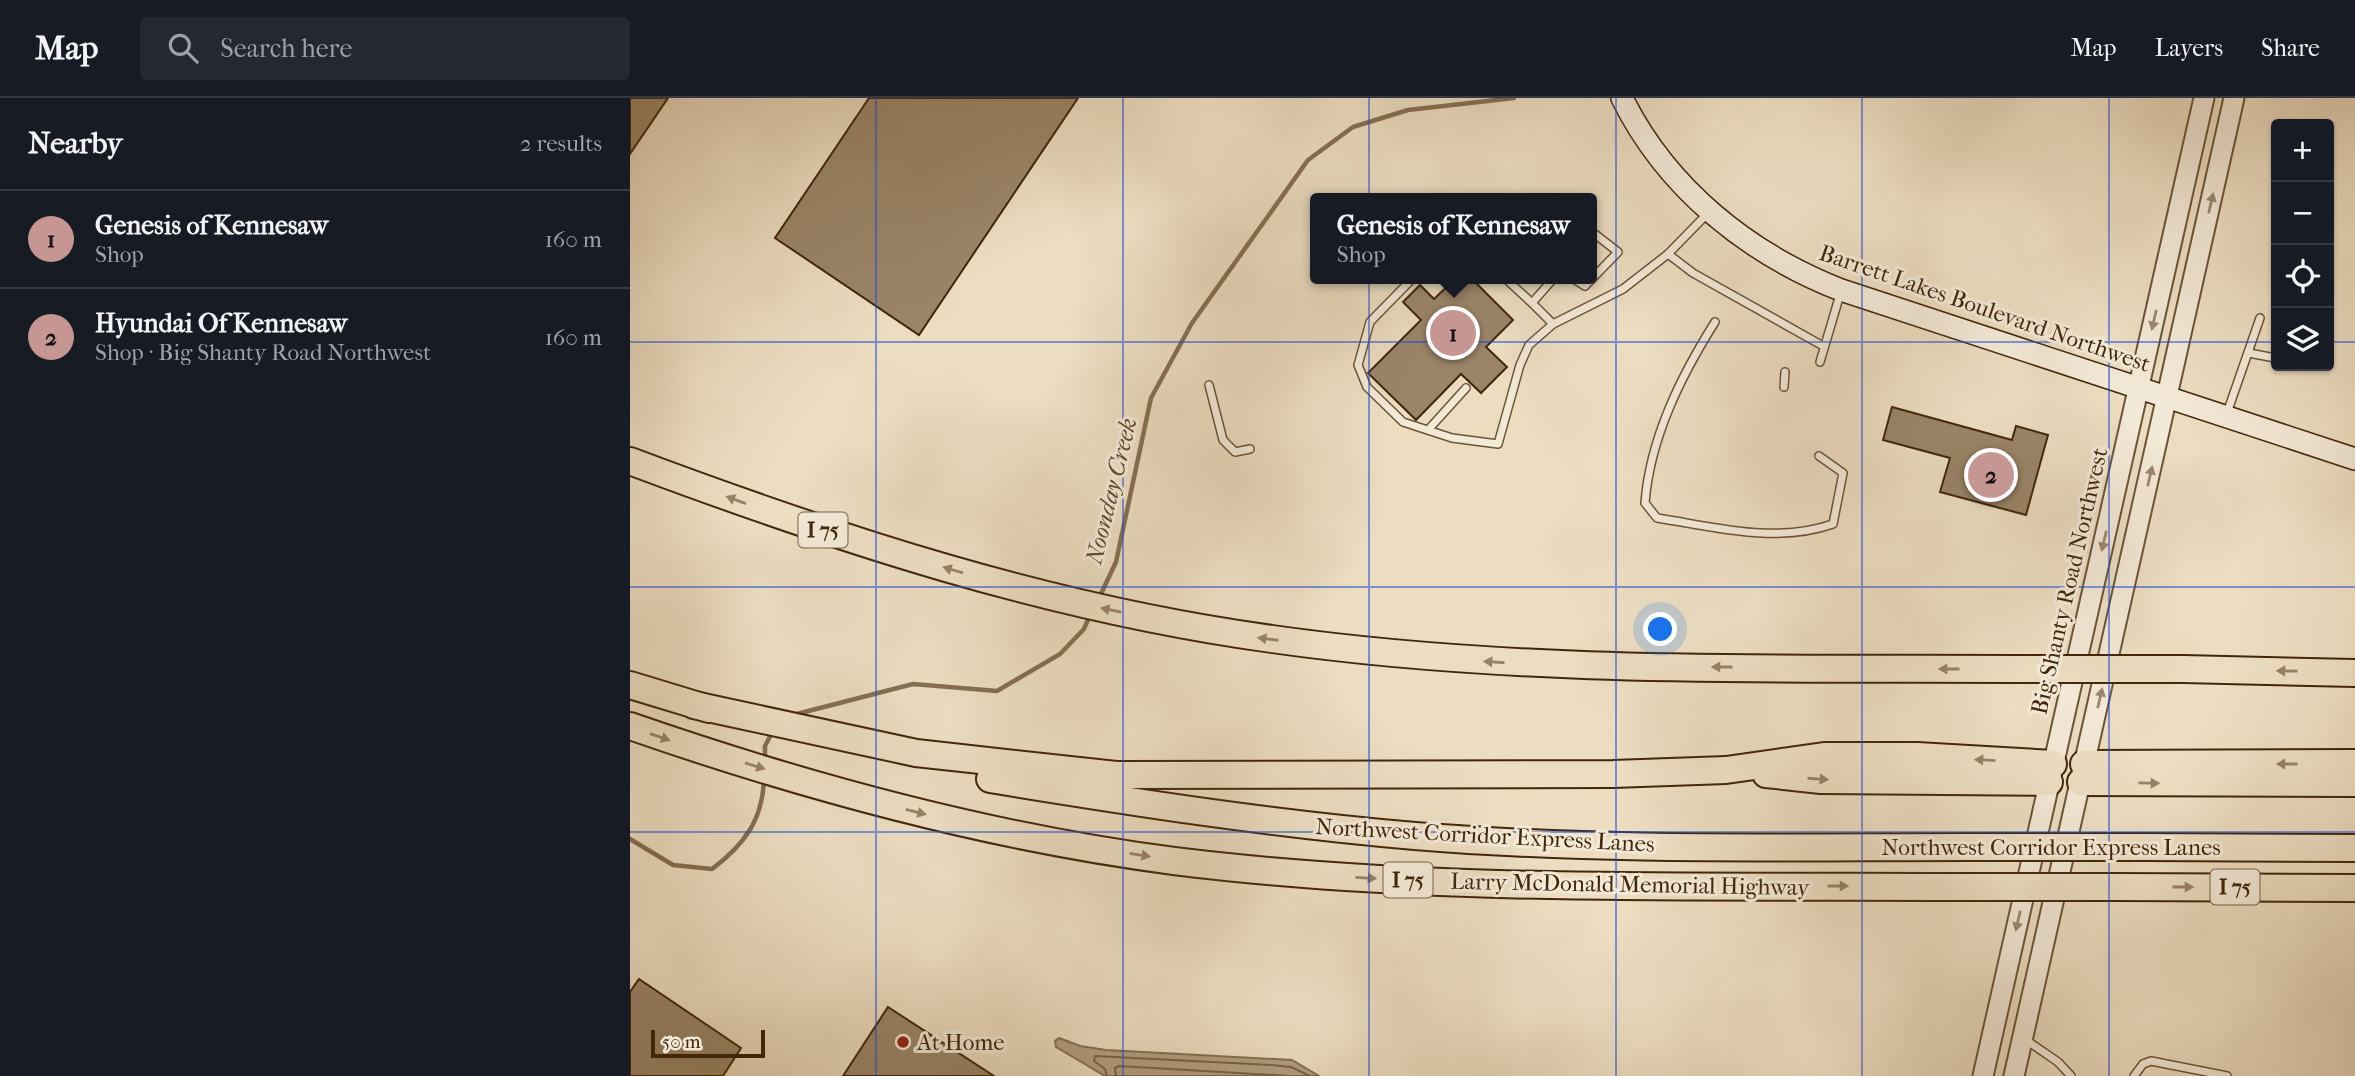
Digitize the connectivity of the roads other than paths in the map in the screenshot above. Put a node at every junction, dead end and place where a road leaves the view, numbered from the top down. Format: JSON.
{"nodes":[{"id":1,"x":1622,"y":98,"type":"edge"},
{"id":2,"x":2204,"y":98,"type":"edge"},
{"id":3,"x":2234,"y":98,"type":"edge"},
{"id":4,"x":1709,"y":211,"type":"junction"},
{"id":5,"x":1597,"y":238,"type":"edge"},
{"id":6,"x":1668,"y":254,"type":"junction"},
{"id":7,"x":1597,"y":274,"type":"edge"},
{"id":8,"x":1407,"y":284,"type":"edge"},
{"id":9,"x":1511,"y":284,"type":"edge"},
{"id":10,"x":1549,"y":284,"type":"edge"},
{"id":11,"x":1841,"y":290,"type":"junction"},
{"id":12,"x":1532,"y":303,"type":"junction"},
{"id":13,"x":2260,"y":318,"type":"dead end"},
{"id":14,"x":1715,"y":322,"type":"dead end"},
{"id":15,"x":1553,"y":324,"type":"junction"},
{"id":16,"x":1823,"y":346,"type":"junction"},
{"id":17,"x":2249,"y":353,"type":"junction"},
{"id":18,"x":2271,"y":357,"type":"edge"},
{"id":19,"x":1820,"y":362,"type":"dead end"},
{"id":20,"x":1785,"y":372,"type":"dead end"},
{"id":21,"x":1209,"y":385,"type":"dead end"},
{"id":22,"x":1784,"y":387,"type":"dead end"},
{"id":23,"x":2139,"y":387,"type":"junction"},
{"id":24,"x":1466,"y":388,"type":"dead end"},
{"id":25,"x":2168,"y":397,"type":"junction"},
{"id":26,"x":2226,"y":416,"type":"junction"},
{"id":27,"x":1428,"y":430,"type":"junction"},
{"id":28,"x":1250,"y":449,"type":"dead end"},
{"id":29,"x":1819,"y":456,"type":"dead end"},
{"id":30,"x":2355,"y":459,"type":"edge"},
{"id":31,"x":630,"y":461,"type":"edge"},
{"id":32,"x":2355,"y":673,"type":"edge"},
{"id":33,"x":630,"y":685,"type":"edge"},
{"id":34,"x":630,"y":726,"type":"edge"},
{"id":35,"x":911,"y":759,"type":"junction"},
{"id":36,"x":2355,"y":763,"type":"edge"},
{"id":37,"x":2051,"y":773,"type":"junction"},
{"id":38,"x":2082,"y":773,"type":"junction"},
{"id":39,"x":2355,"y":783,"type":"edge"},
{"id":40,"x":2355,"y":848,"type":"edge"},
{"id":41,"x":2355,"y":888,"type":"edge"},
{"id":42,"x":2023,"y":1037,"type":"junction"},
{"id":43,"x":1983,"y":1076,"type":"edge"},
{"id":44,"x":2014,"y":1076,"type":"edge"},
{"id":45,"x":2071,"y":1076,"type":"edge"},
{"id":46,"x":2134,"y":1076,"type":"edge"},
{"id":47,"x":2227,"y":1076,"type":"edge"}],
"edges":[{"from":1,"to":4,"type":"main road","name":"Barrett Lakes Boulevard Northwest"},
{"from":2,"to":23,"type":"street","name":"Big Shanty Road Northwest","one_way":true},
{"from":25,"to":3,"type":"street","one_way":true},
{"from":4,"to":6,"type":"lane"},
{"from":4,"to":11,"type":"main road","name":"Barrett Lakes Boulevard Northwest"},
{"from":5,"to":7,"type":"lane"},
{"from":6,"to":15,"type":"lane"},
{"from":6,"to":16,"type":"lane"},
{"from":8,"to":27,"type":"lane"},
{"from":9,"to":12,"type":"lane"},
{"from":10,"to":12,"type":"lane"},
{"from":11,"to":16,"type":"lane"},
{"from":11,"to":23,"type":"main road","name":"Barrett Lakes Boulevard Northwest"},
{"from":12,"to":15,"type":"lane"},
{"from":13,"to":17,"type":"lane"},
{"from":14,"to":29,"type":"lane"},
{"from":15,"to":27,"type":"lane"},
{"from":16,"to":19,"type":"lane"},
{"from":17,"to":18,"type":"lane"},
{"from":17,"to":26,"type":"lane"},
{"from":20,"to":22,"type":"lane"},
{"from":21,"to":28,"type":"lane"},
{"from":23,"to":25,"type":"main road","name":"Barrett Lakes Boulevard Northwest"},
{"from":23,"to":37,"type":"street","name":"Big Shanty Road Northwest","one_way":true},
{"from":24,"to":27,"type":"lane"},
{"from":25,"to":26,"type":"main road","name":"Barrett Lakes Boulevard Northwest"},
{"from":38,"to":25,"type":"street","one_way":true},
{"from":26,"to":30,"type":"main road","name":"Barrett Lakes Boulevard Northwest"},
{"from":32,"to":31,"type":"highway","number":"I 75","one_way":true,"bridge":true},
{"from":33,"to":35,"type":"highway"},
{"from":34,"to":41,"type":"highway","name":"Larry McDonald Memorial Highway","number":"I 75","one_way":true,"bridge":true},
{"from":35,"to":37,"type":"highway"},
{"from":35,"to":40,"type":"highway","name":"Northwest Corridor Express Lanes","bridge":true},
{"from":36,"to":38,"type":"highway","one_way":true},
{"from":37,"to":38,"type":"street"},
{"from":37,"to":43,"type":"street","name":"Big Shanty Road Northwest","one_way":true},
{"from":38,"to":39,"type":"highway","one_way":true},
{"from":38,"to":42,"type":"street"},
{"from":42,"to":44,"type":"street"},
{"from":42,"to":45,"type":"lane"},
{"from":46,"to":47,"type":"lane"}]}
